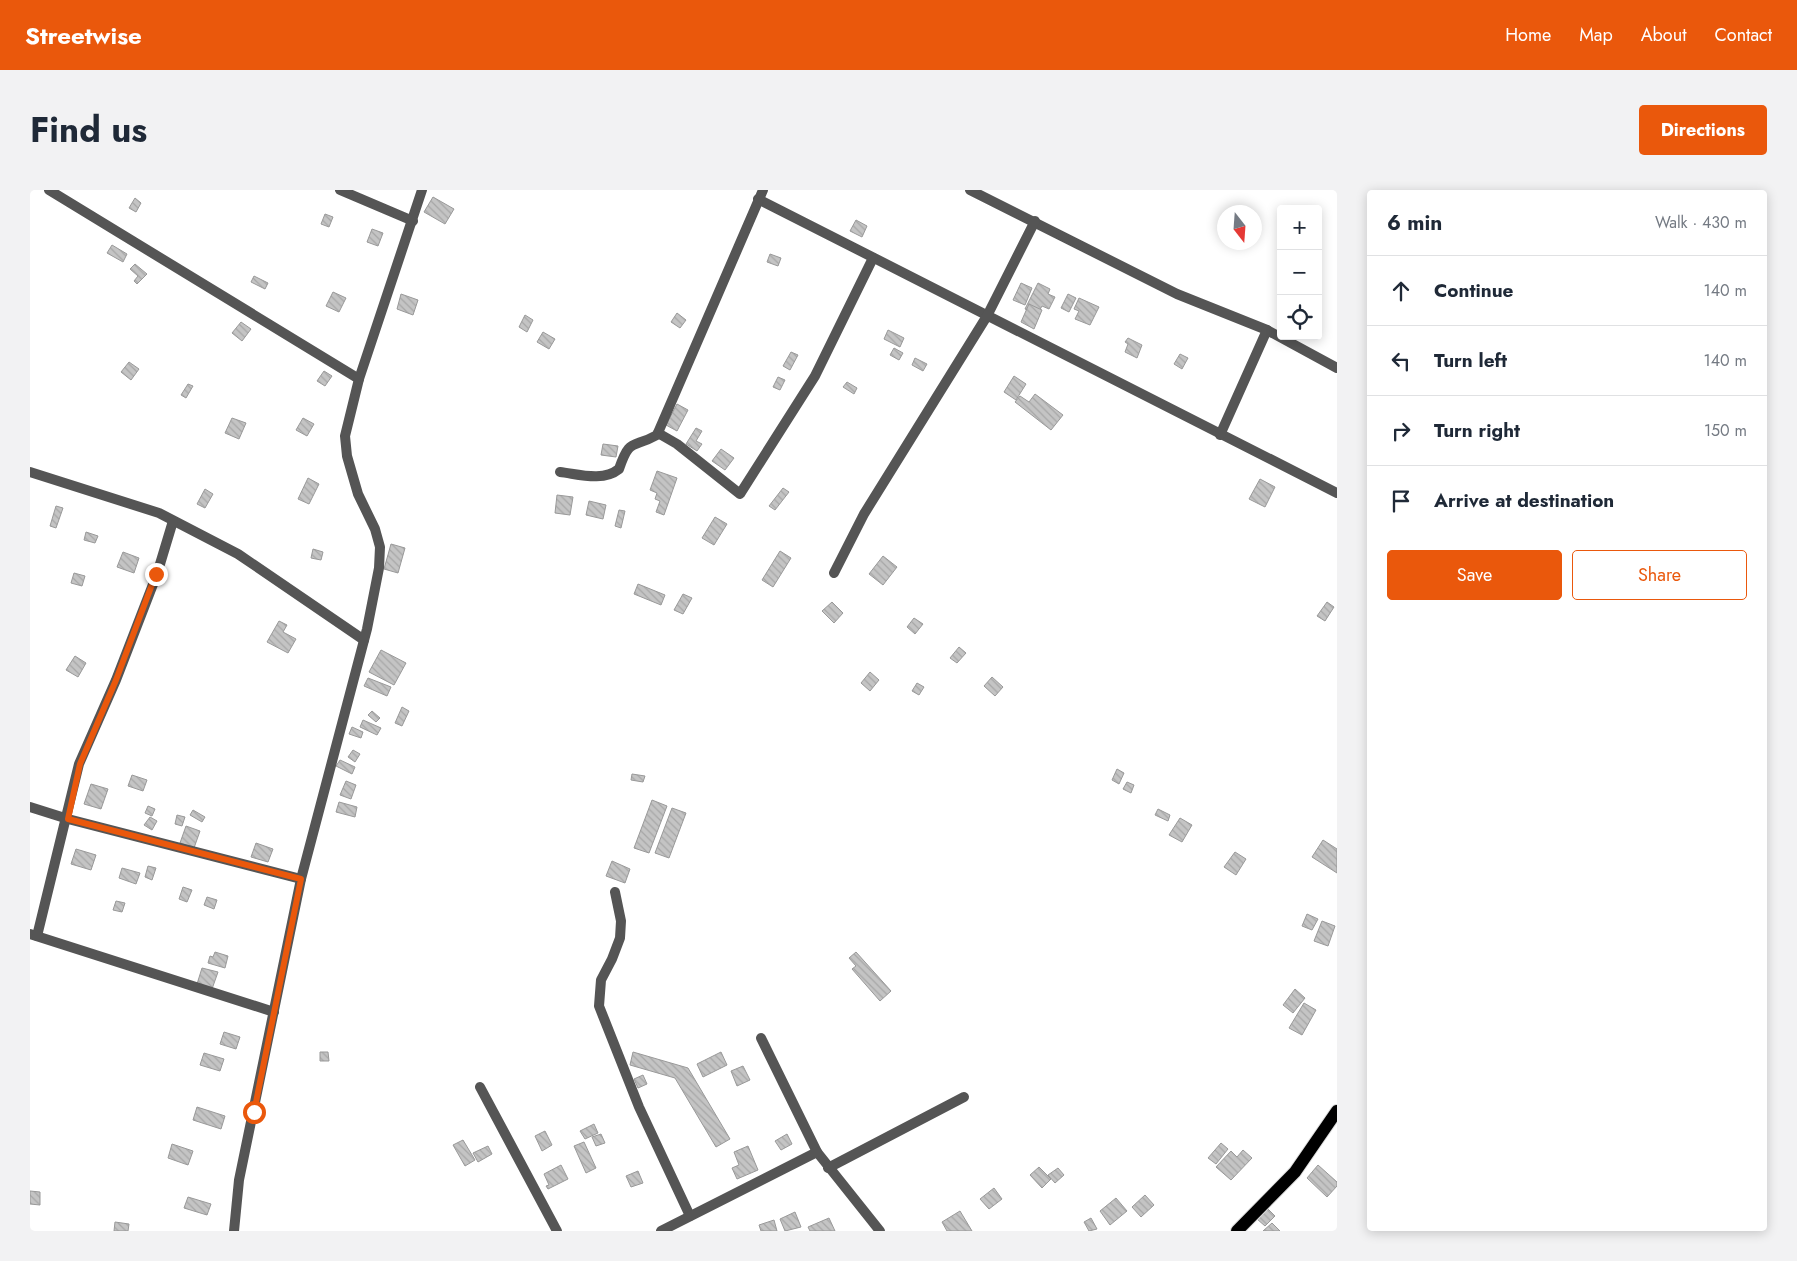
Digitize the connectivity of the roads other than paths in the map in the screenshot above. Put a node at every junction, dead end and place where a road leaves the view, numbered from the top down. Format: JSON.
{"nodes":[{"id":1,"x":49,"y":190,"type":"edge"},
{"id":2,"x":340,"y":190,"type":"edge"},
{"id":3,"x":422,"y":190,"type":"edge"},
{"id":4,"x":970,"y":190,"type":"edge"},
{"id":5,"x":760,"y":195,"type":"edge"},
{"id":6,"x":413,"y":221,"type":"junction"},
{"id":7,"x":1035,"y":221,"type":"junction"},
{"id":8,"x":873,"y":258,"type":"junction"},
{"id":9,"x":987,"y":316,"type":"junction"},
{"id":10,"x":1267,"y":330,"type":"junction"},
{"id":11,"x":1337,"y":368,"type":"edge"},
{"id":12,"x":359,"y":380,"type":"junction"},
{"id":13,"x":658,"y":433,"type":"junction"},
{"id":14,"x":1220,"y":435,"type":"junction"},
{"id":15,"x":30,"y":472,"type":"edge"},
{"id":16,"x":560,"y":472,"type":"dead end"},
{"id":17,"x":1337,"y":493,"type":"edge"},
{"id":18,"x":173,"y":521,"type":"junction"},
{"id":19,"x":834,"y":574,"type":"dead end"},
{"id":20,"x":364,"y":640,"type":"junction"},
{"id":21,"x":30,"y":807,"type":"edge"},
{"id":22,"x":68,"y":819,"type":"junction"},
{"id":23,"x":301,"y":879,"type":"junction"},
{"id":24,"x":615,"y":892,"type":"dead end"},
{"id":25,"x":34,"y":935,"type":"edge"},
{"id":26,"x":274,"y":1012,"type":"junction"},
{"id":27,"x":761,"y":1038,"type":"dead end"},
{"id":28,"x":480,"y":1087,"type":"dead end"},
{"id":29,"x":964,"y":1097,"type":"dead end"},
{"id":30,"x":1337,"y":1111,"type":"edge"},
{"id":31,"x":817,"y":1152,"type":"junction"},
{"id":32,"x":828,"y":1168,"type":"junction"},
{"id":33,"x":690,"y":1216,"type":"junction"},
{"id":34,"x":234,"y":1231,"type":"edge"},
{"id":35,"x":557,"y":1231,"type":"edge"},
{"id":36,"x":661,"y":1231,"type":"edge"},
{"id":37,"x":880,"y":1231,"type":"edge"},
{"id":38,"x":1237,"y":1231,"type":"edge"}],
"edges":[{"from":1,"to":12,"type":"street"},
{"from":2,"to":6,"type":"street"},
{"from":3,"to":6,"type":"street"},
{"from":4,"to":7,"type":"street"},
{"from":5,"to":8,"type":"street"},
{"from":5,"to":13,"type":"street"},
{"from":6,"to":12,"type":"street"},
{"from":7,"to":9,"type":"street"},
{"from":7,"to":10,"type":"street"},
{"from":8,"to":9,"type":"street"},
{"from":8,"to":13,"type":"street"},
{"from":9,"to":14,"type":"street"},
{"from":9,"to":19,"type":"street"},
{"from":10,"to":11,"type":"street"},
{"from":10,"to":14,"type":"street"},
{"from":12,"to":20,"type":"street"},
{"from":13,"to":16,"type":"street"},
{"from":14,"to":17,"type":"street"},
{"from":15,"to":18,"type":"street"},
{"from":18,"to":20,"type":"street"},
{"from":18,"to":22,"type":"street"},
{"from":20,"to":23,"type":"street"},
{"from":21,"to":22,"type":"street"},
{"from":22,"to":23,"type":"street"},
{"from":22,"to":25,"type":"street"},
{"from":23,"to":26,"type":"street"},
{"from":24,"to":33,"type":"street"},
{"from":25,"to":26,"type":"street"},
{"from":26,"to":34,"type":"street"},
{"from":27,"to":31,"type":"street"},
{"from":28,"to":35,"type":"street"},
{"from":29,"to":32,"type":"street"},
{"from":30,"to":38,"type":"main road"},
{"from":31,"to":32,"type":"street"},
{"from":31,"to":33,"type":"street"},
{"from":32,"to":37,"type":"street"},
{"from":33,"to":36,"type":"street"}]}
